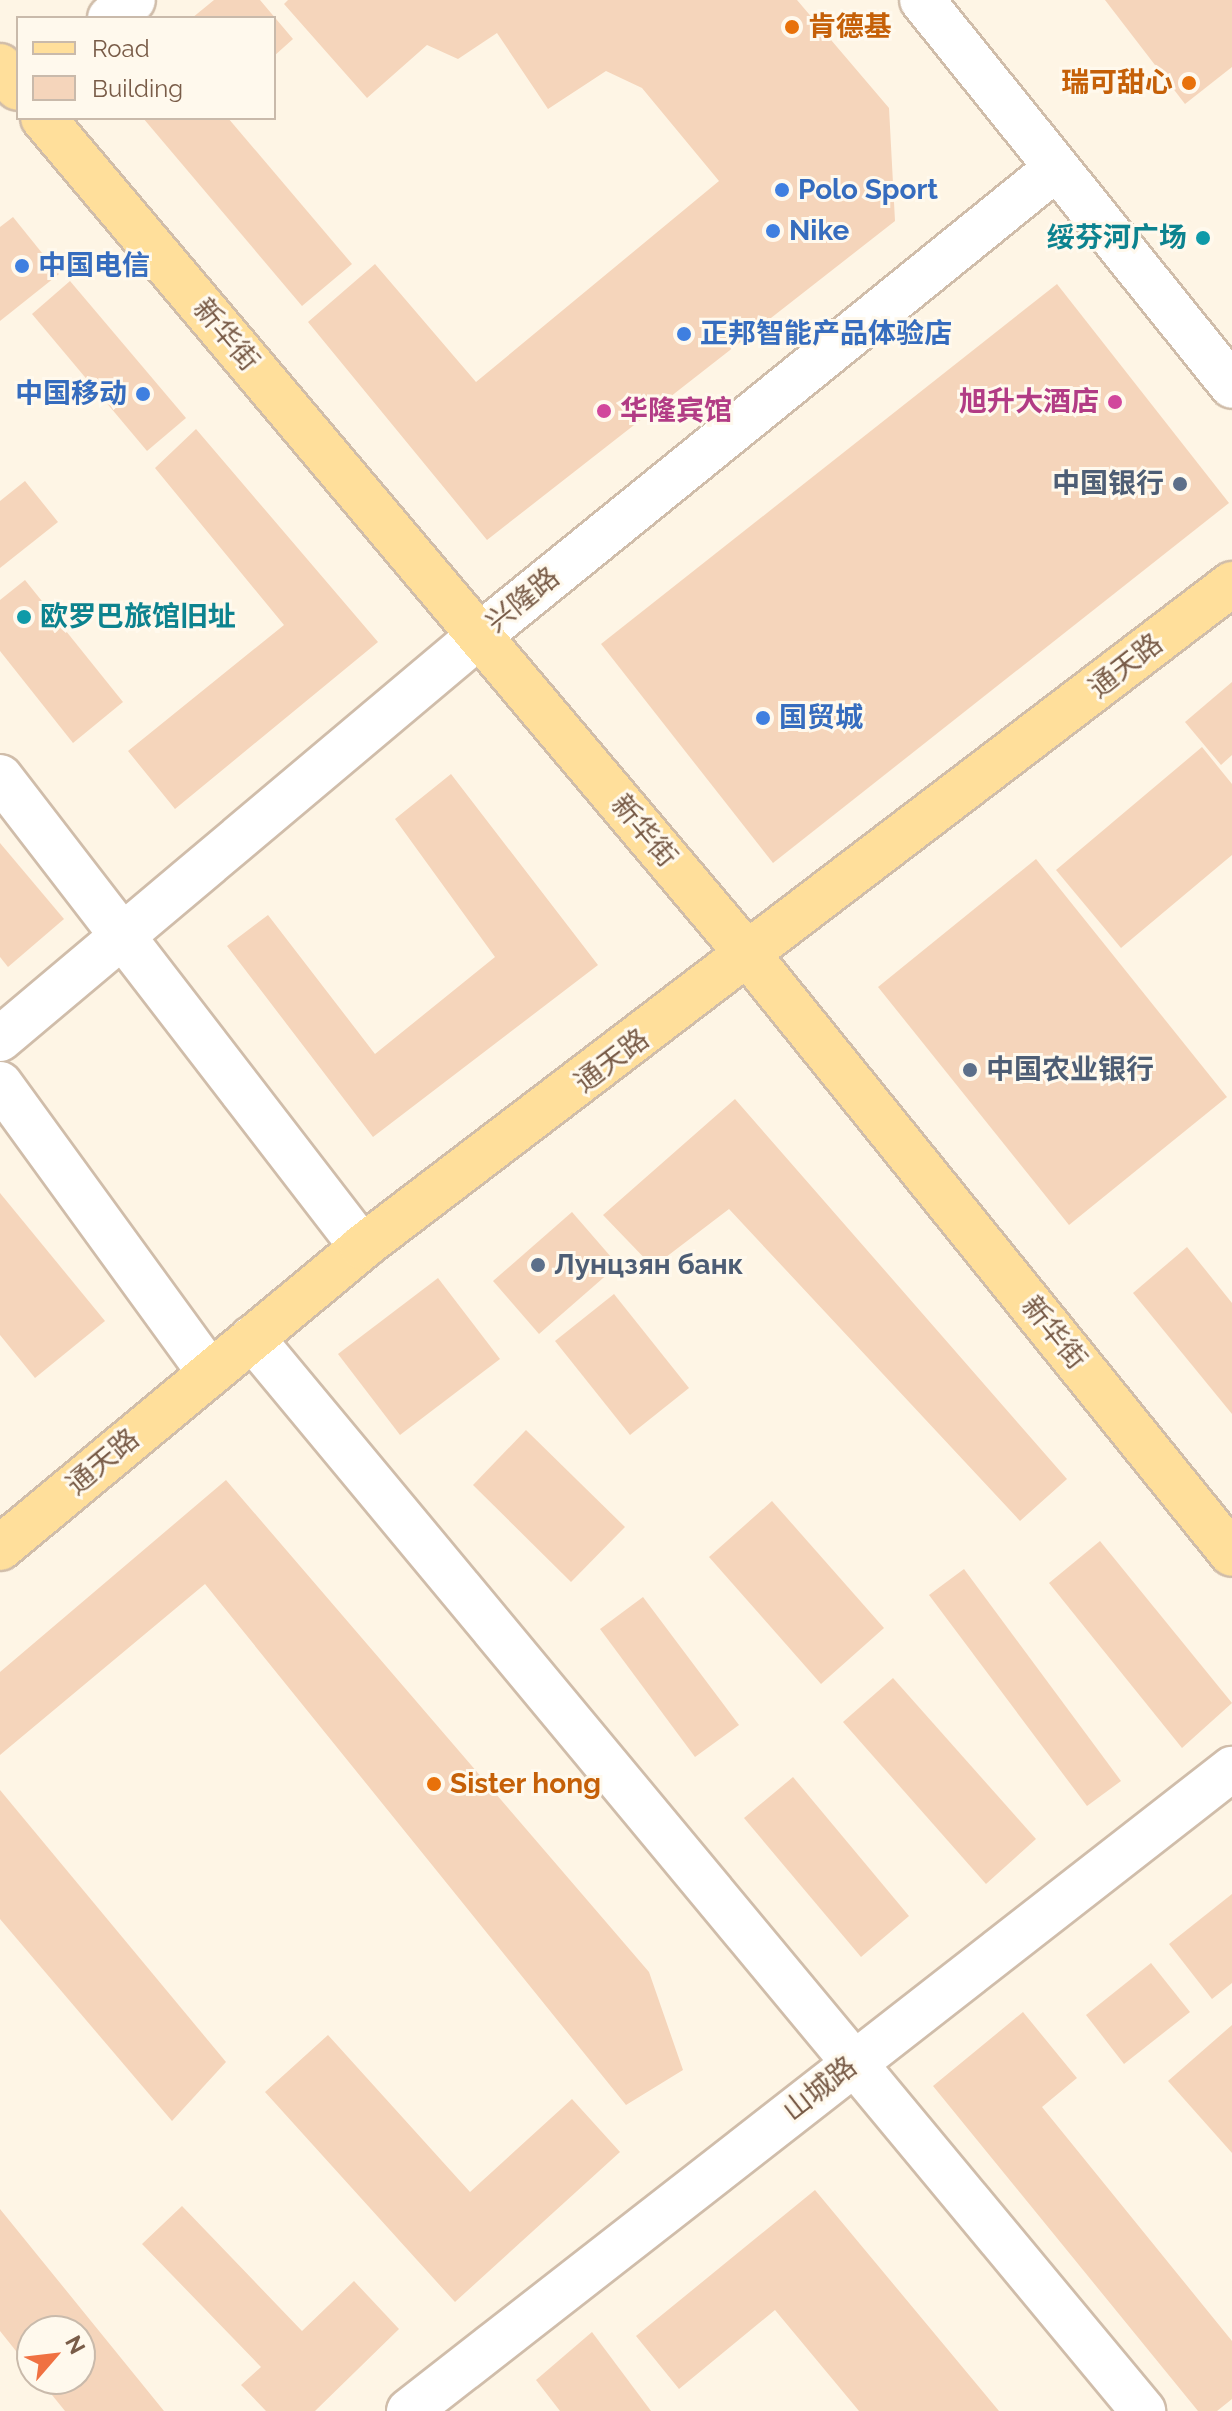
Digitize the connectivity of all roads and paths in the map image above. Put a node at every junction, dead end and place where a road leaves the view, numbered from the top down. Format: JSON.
{"nodes":[{"id":1,"x":133,"y":0,"type":"edge"},
{"id":2,"x":922,"y":0,"type":"edge"},
{"id":3,"x":113,"y":16,"type":"edge"},
{"id":4,"x":0,"y":66,"type":"edge"},
{"id":5,"x":16,"y":86,"type":"edge"},
{"id":6,"x":16,"y":90,"type":"edge"},
{"id":7,"x":0,"y":102,"type":"edge"},
{"id":8,"x":45,"y":120,"type":"edge"},
{"id":9,"x":1054,"y":170,"type":"junction"},
{"id":10,"x":1232,"y":386,"type":"edge"},
{"id":11,"x":1232,"y":584,"type":"edge"},
{"id":12,"x":479,"y":636,"type":"junction"},
{"id":13,"x":0,"y":777,"type":"edge"},
{"id":14,"x":122,"y":936,"type":"junction"},
{"id":15,"x":750,"y":957,"type":"junction"},
{"id":16,"x":0,"y":1039,"type":"edge"},
{"id":17,"x":0,"y":1084,"type":"edge"},
{"id":18,"x":362,"y":1247,"type":"junction"},
{"id":19,"x":252,"y":1338,"type":"junction"},
{"id":20,"x":210,"y":1373,"type":"junction"},
{"id":21,"x":0,"y":1548,"type":"edge"},
{"id":22,"x":1232,"y":1554,"type":"edge"},
{"id":23,"x":1232,"y":1769,"type":"edge"},
{"id":24,"x":854,"y":2062,"type":"junction"},
{"id":25,"x":409,"y":2411,"type":"edge"},
{"id":26,"x":1143,"y":2411,"type":"edge"}],
"edges":[{"from":1,"to":3,"type":"street"},
{"from":2,"to":9,"type":"street"},
{"from":4,"to":5,"type":"main road"},
{"from":6,"to":7,"type":"street"},
{"from":8,"to":12,"type":"main road","name":"新华街"},
{"from":9,"to":10,"type":"street"},
{"from":9,"to":12,"type":"street","name":"兴隆路"},
{"from":11,"to":15,"type":"main road","name":"通天路"},
{"from":12,"to":14,"type":"street","name":"兴隆路"},
{"from":12,"to":15,"type":"main road","name":"新华街"},
{"from":13,"to":14,"type":"street"},
{"from":14,"to":16,"type":"street","name":"兴隆路"},
{"from":14,"to":18,"type":"street"},
{"from":15,"to":18,"type":"main road","name":"通天路"},
{"from":15,"to":22,"type":"main road","name":"新华街"},
{"from":17,"to":20,"type":"street"},
{"from":18,"to":19,"type":"main road","name":"通天路"},
{"from":19,"to":20,"type":"main road","name":"通天路"},
{"from":19,"to":24,"type":"street"},
{"from":20,"to":21,"type":"main road","name":"通天路"},
{"from":23,"to":24,"type":"street","name":"山城路"},
{"from":24,"to":25,"type":"street","name":"山城路"},
{"from":24,"to":26,"type":"street"}]}
